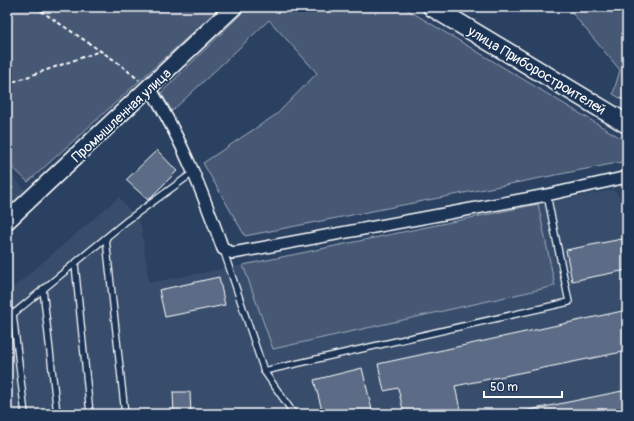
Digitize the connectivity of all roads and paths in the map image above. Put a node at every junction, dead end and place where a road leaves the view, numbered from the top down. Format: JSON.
{"nodes":[{"id":1,"x":35,"y":7,"type":"edge"},
{"id":2,"x":234,"y":7,"type":"edge"},
{"id":3,"x":439,"y":10,"type":"edge"},
{"id":4,"x":100,"y":51,"type":"junction"},
{"id":5,"x":7,"y":84,"type":"edge"},
{"id":6,"x":150,"y":88,"type":"junction"},
{"id":7,"x":627,"y":124,"type":"edge"},
{"id":8,"x":194,"y":172,"type":"junction"},
{"id":9,"x":627,"y":177,"type":"edge"},
{"id":10,"x":547,"y":195,"type":"junction"},
{"id":11,"x":7,"y":221,"type":"edge"},
{"id":12,"x":106,"y":239,"type":"junction"},
{"id":13,"x":223,"y":249,"type":"junction"},
{"id":14,"x":75,"y":264,"type":"junction"},
{"id":15,"x":43,"y":289,"type":"junction"},
{"id":16,"x":7,"y":308,"type":"edge"},
{"id":17,"x":13,"y":314,"type":"junction"},
{"id":18,"x":264,"y":371,"type":"junction"},
{"id":19,"x":25,"y":414,"type":"edge"},
{"id":20,"x":57,"y":414,"type":"edge"},
{"id":21,"x":90,"y":414,"type":"edge"},
{"id":22,"x":125,"y":414,"type":"edge"},
{"id":23,"x":294,"y":414,"type":"edge"}],
"edges":[{"from":1,"to":4,"type":"path"},
{"from":2,"to":6,"type":"street","name":"Промышленная улица"},
{"from":3,"to":7,"type":"main road","name":"улица Приборостроителей"},
{"from":4,"to":5,"type":"path"},
{"from":4,"to":6,"type":"path"},
{"from":6,"to":8,"type":"street"},
{"from":6,"to":11,"type":"street","name":"Промышленная улица"},
{"from":8,"to":12,"type":"lane"},
{"from":8,"to":13,"type":"street"},
{"from":9,"to":10,"type":"street"},
{"from":10,"to":13,"type":"street"},
{"from":10,"to":18,"type":"lane"},
{"from":12,"to":14,"type":"lane"},
{"from":12,"to":22,"type":"lane"},
{"from":13,"to":18,"type":"lane"},
{"from":14,"to":15,"type":"lane"},
{"from":14,"to":21,"type":"lane"},
{"from":15,"to":17,"type":"lane"},
{"from":15,"to":20,"type":"lane"},
{"from":16,"to":17,"type":"lane"},
{"from":17,"to":19,"type":"lane"},
{"from":18,"to":23,"type":"lane"}]}
